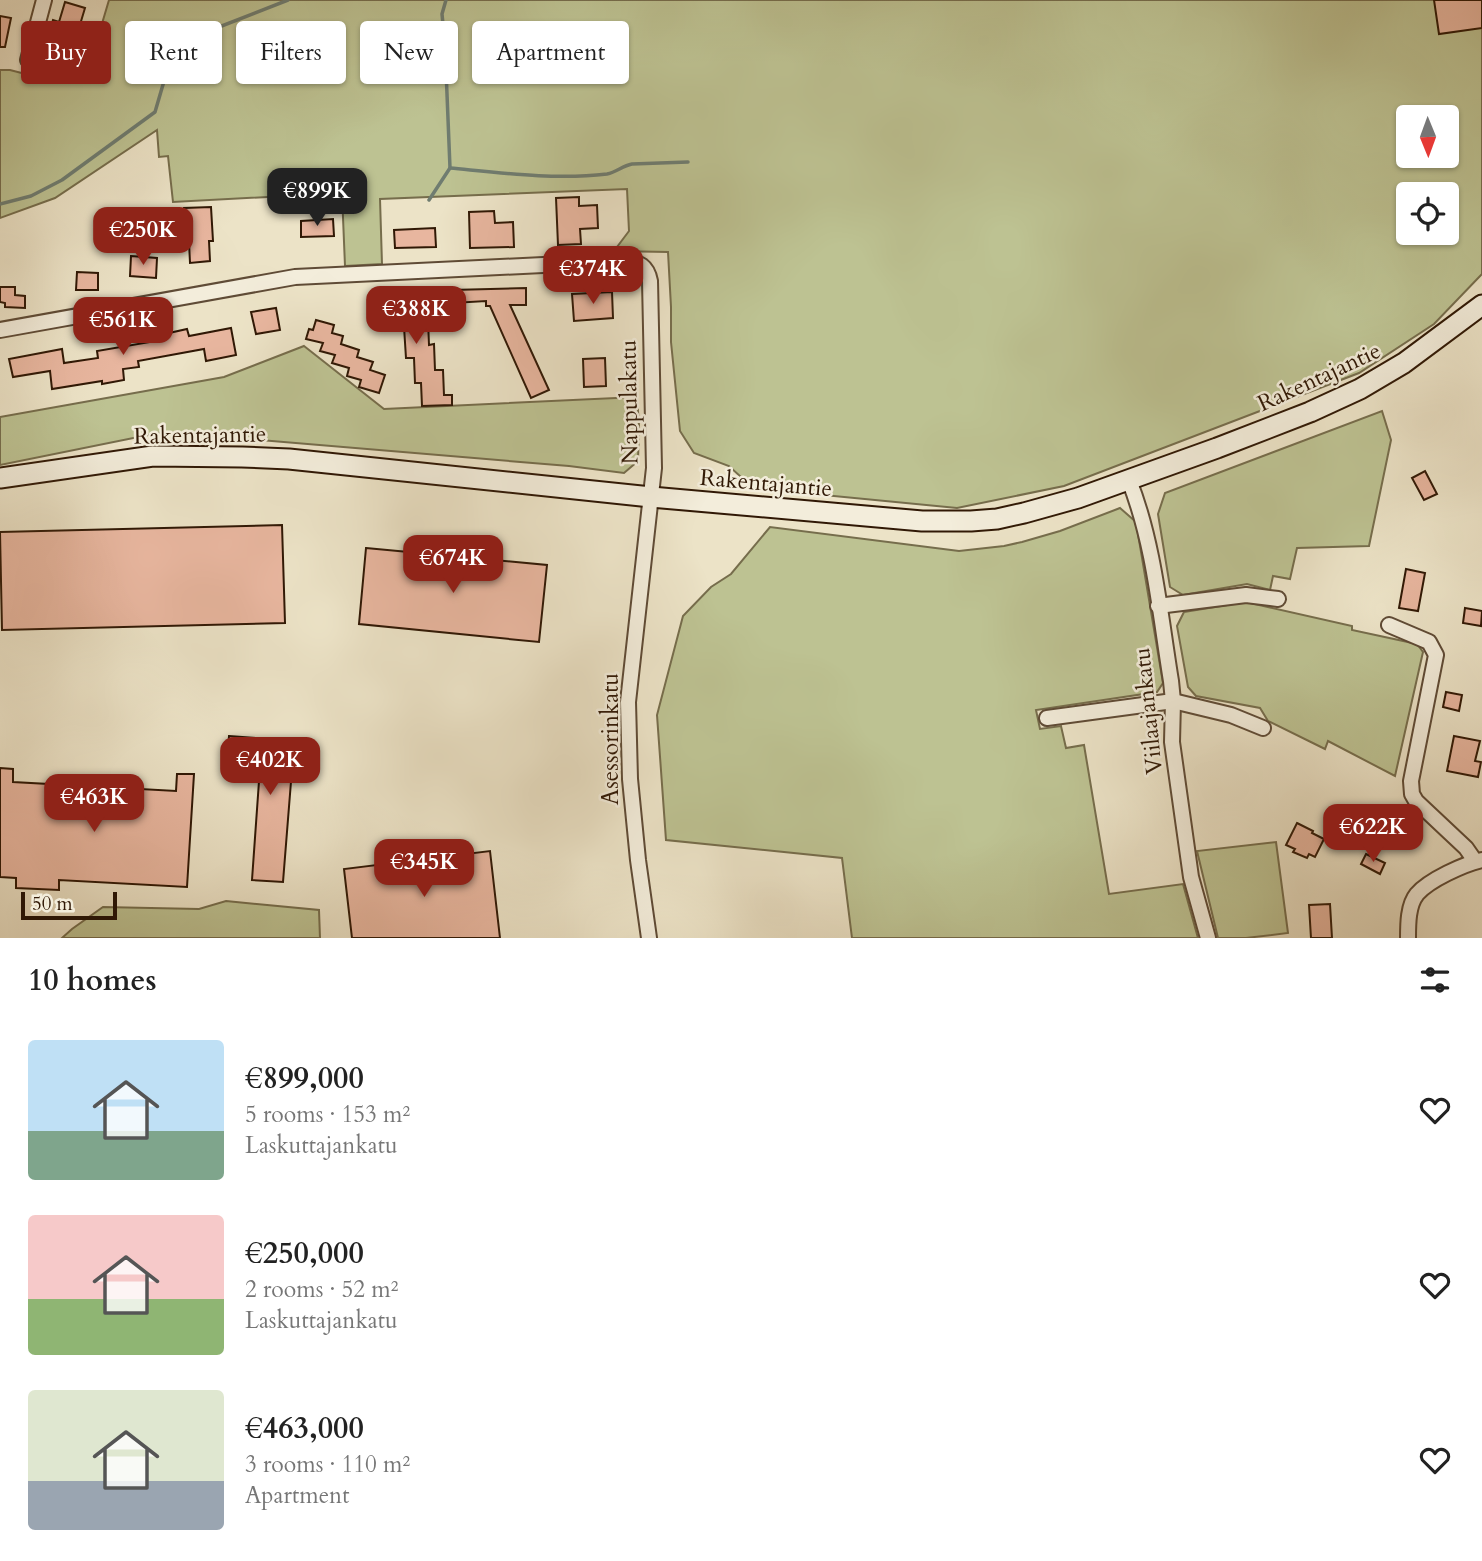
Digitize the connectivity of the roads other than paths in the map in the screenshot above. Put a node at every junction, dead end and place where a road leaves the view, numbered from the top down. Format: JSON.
{"nodes":[{"id":1,"x":44,"y":0,"type":"edge"},
{"id":2,"x":38,"y":21,"type":"edge"},
{"id":3,"x":1482,"y":305,"type":"edge"},
{"id":4,"x":0,"y":330,"type":"edge"},
{"id":5,"x":0,"y":478,"type":"edge"},
{"id":6,"x":1129,"y":480,"type":"junction"},
{"id":7,"x":650,"y":497,"type":"junction"},
{"id":8,"x":1278,"y":600,"type":"dead end"},
{"id":9,"x":1158,"y":606,"type":"junction"},
{"id":10,"x":1388,"y":625,"type":"dead end"},
{"id":11,"x":1173,"y":701,"type":"junction"},
{"id":12,"x":1047,"y":718,"type":"dead end"},
{"id":13,"x":1263,"y":728,"type":"dead end"},
{"id":14,"x":1479,"y":860,"type":"edge"},
{"id":15,"x":649,"y":938,"type":"edge"},
{"id":16,"x":1208,"y":938,"type":"edge"},
{"id":17,"x":1408,"y":938,"type":"edge"}],
"edges":[{"from":1,"to":2,"type":"street"},
{"from":3,"to":6,"type":"street","name":"Rakentajantie"},
{"from":4,"to":7,"type":"street","name":"Nappulakatu"},
{"from":5,"to":7,"type":"street","name":"Rakentajantie"},
{"from":6,"to":7,"type":"street","name":"Rakentajantie"},
{"from":6,"to":9,"type":"street","name":"Viilaajankatu"},
{"from":7,"to":15,"type":"street","name":"Asessorinkatu"},
{"from":8,"to":9,"type":"street"},
{"from":9,"to":11,"type":"street","name":"Viilaajankatu"},
{"from":10,"to":14,"type":"street"},
{"from":11,"to":12,"type":"street"},
{"from":11,"to":13,"type":"street"},
{"from":11,"to":16,"type":"street","name":"Viilaajankatu"},
{"from":14,"to":17,"type":"street"}]}
